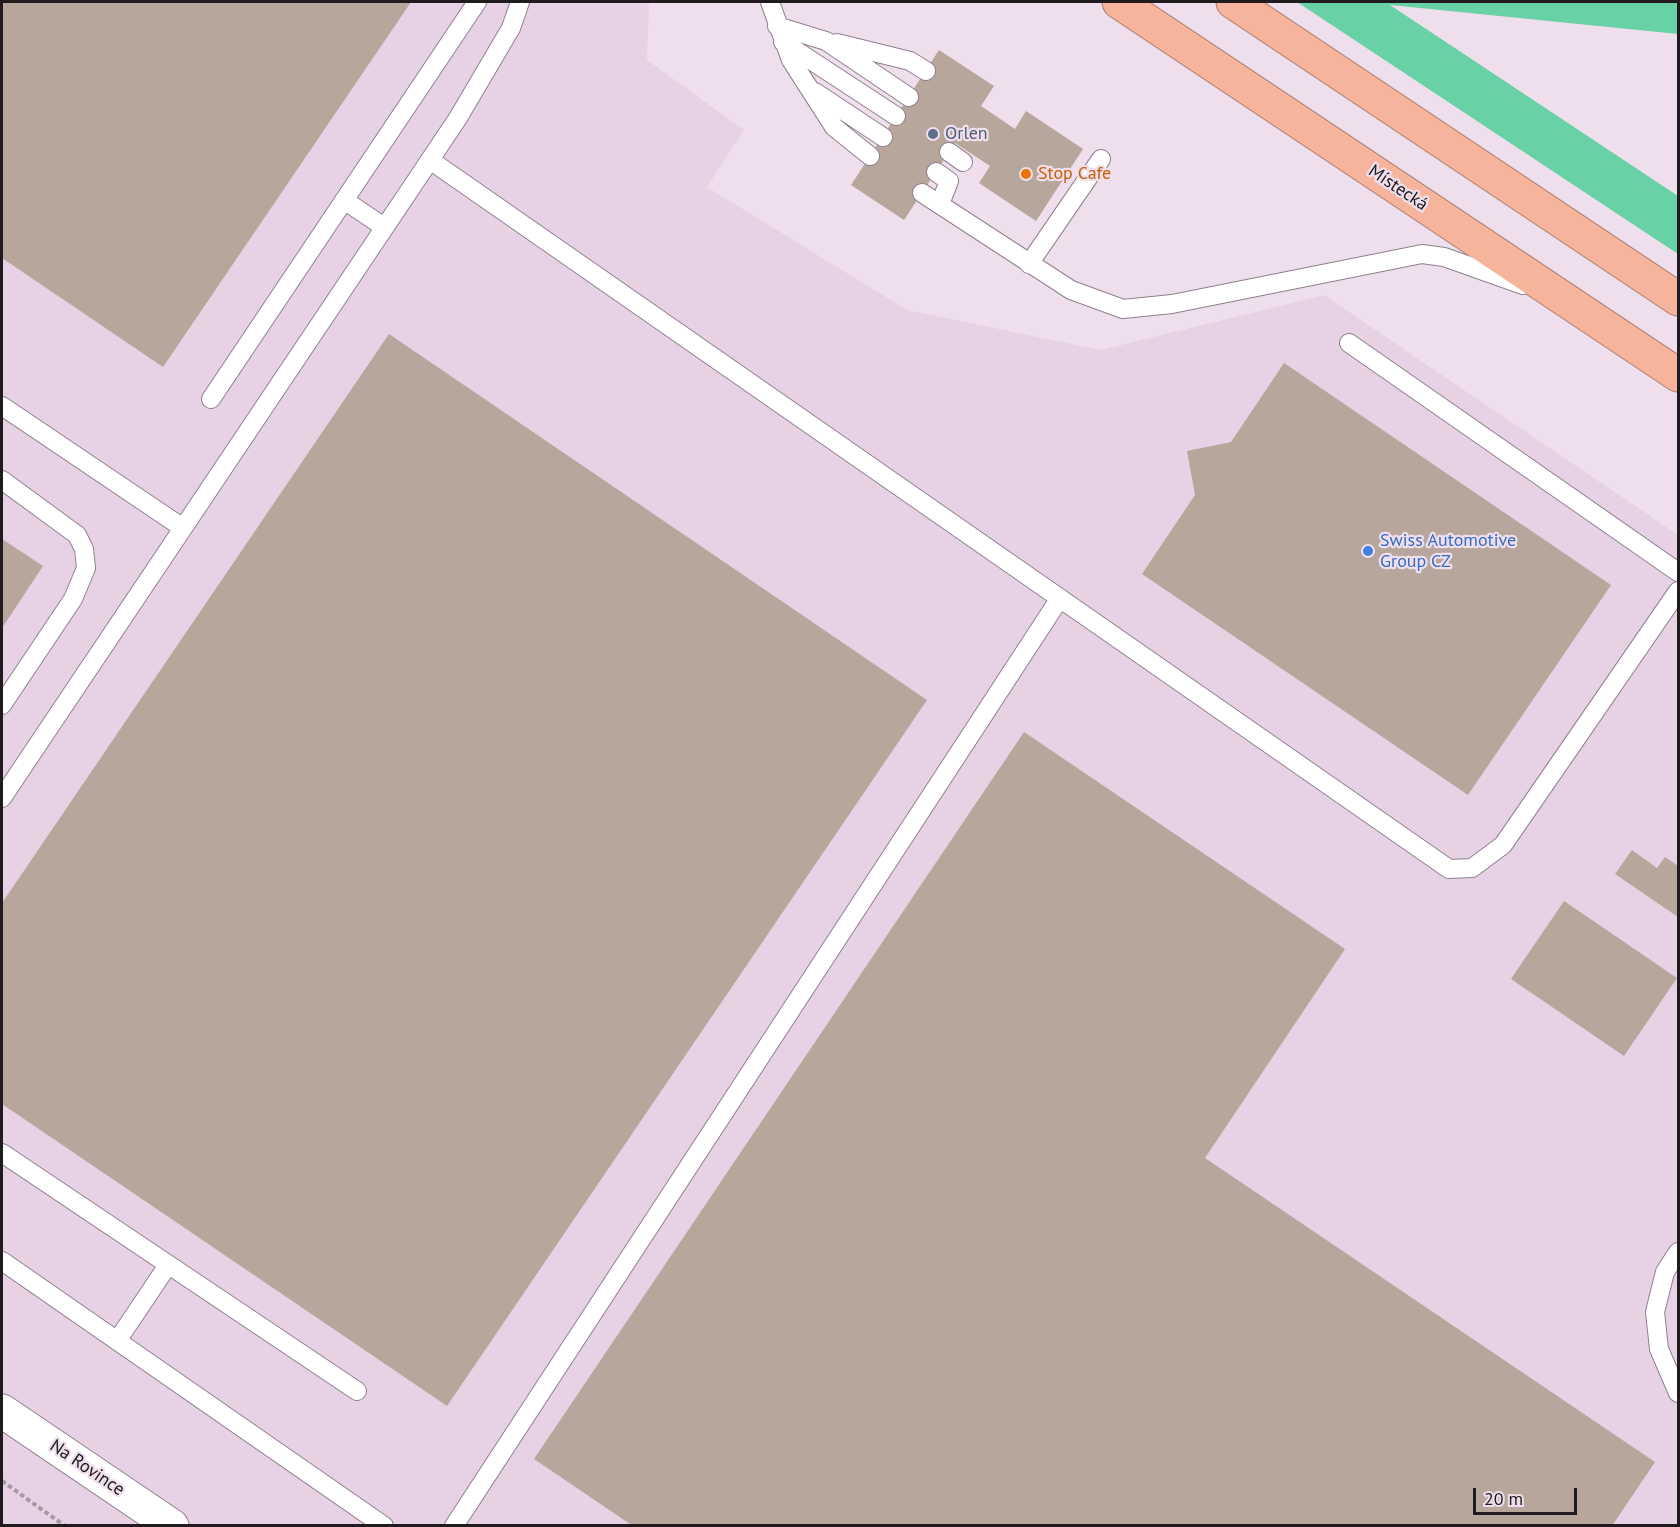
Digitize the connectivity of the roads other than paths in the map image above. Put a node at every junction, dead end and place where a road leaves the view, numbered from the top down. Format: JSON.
{"nodes":[{"id":1,"x":477,"y":2,"type":"edge"},
{"id":2,"x":520,"y":2,"type":"edge"},
{"id":3,"x":770,"y":2,"type":"edge"},
{"id":4,"x":1119,"y":2,"type":"edge"},
{"id":5,"x":1233,"y":2,"type":"edge"},
{"id":6,"x":780,"y":34,"type":"junction"},
{"id":7,"x":826,"y":40,"type":"junction"},
{"id":8,"x":926,"y":71,"type":"dead end"},
{"id":9,"x":808,"y":88,"type":"junction"},
{"id":10,"x":909,"y":97,"type":"dead end"},
{"id":11,"x":896,"y":116,"type":"dead end"},
{"id":12,"x":883,"y":137,"type":"dead end"},
{"id":13,"x":870,"y":156,"type":"dead end"},
{"id":14,"x":1101,"y":159,"type":"dead end"},
{"id":15,"x":430,"y":160,"type":"junction"},
{"id":16,"x":936,"y":172,"type":"dead end"},
{"id":17,"x":922,"y":193,"type":"dead end"},
{"id":18,"x":344,"y":200,"type":"junction"},
{"id":19,"x":939,"y":204,"type":"junction"},
{"id":20,"x":384,"y":227,"type":"junction"},
{"id":21,"x":1029,"y":264,"type":"junction"},
{"id":22,"x":1678,"y":298,"type":"edge"},
{"id":23,"x":1565,"y":299,"type":"junction"},
{"id":24,"x":1349,"y":342,"type":"dead end"},
{"id":25,"x":1678,"y":375,"type":"edge"},
{"id":26,"x":211,"y":399,"type":"dead end"},
{"id":27,"x":2,"y":406,"type":"edge"},
{"id":28,"x":2,"y":480,"type":"edge"},
{"id":29,"x":183,"y":528,"type":"junction"},
{"id":30,"x":1678,"y":572,"type":"edge"},
{"id":31,"x":1678,"y":591,"type":"edge"},
{"id":32,"x":1059,"y":598,"type":"junction"},
{"id":33,"x":2,"y":705,"type":"edge"},
{"id":34,"x":2,"y":798,"type":"edge"},
{"id":35,"x":2,"y":1153,"type":"edge"},
{"id":36,"x":1678,"y":1252,"type":"edge"},
{"id":37,"x":2,"y":1261,"type":"edge"},
{"id":38,"x":168,"y":1265,"type":"junction"},
{"id":39,"x":117,"y":1341,"type":"junction"},
{"id":40,"x":357,"y":1391,"type":"dead end"},
{"id":41,"x":1678,"y":1393,"type":"edge"},
{"id":42,"x":2,"y":1410,"type":"edge"},
{"id":43,"x":172,"y":1526,"type":"edge"},
{"id":44,"x":384,"y":1526,"type":"edge"},
{"id":45,"x":454,"y":1526,"type":"edge"}],
"edges":[{"from":1,"to":18,"type":"lane"},
{"from":2,"to":15,"type":"lane"},
{"from":3,"to":6,"type":"lane"},
{"from":4,"to":23,"type":"highway","name":"Místecká"},
{"from":5,"to":22,"type":"highway"},
{"from":6,"to":7,"type":"lane"},
{"from":6,"to":9,"type":"lane"},
{"from":6,"to":11,"type":"lane"},
{"from":7,"to":8,"type":"lane"},
{"from":7,"to":10,"type":"lane"},
{"from":9,"to":12,"type":"lane"},
{"from":9,"to":13,"type":"lane"},
{"from":14,"to":21,"type":"lane"},
{"from":15,"to":20,"type":"lane"},
{"from":15,"to":32,"type":"lane"},
{"from":16,"to":19,"type":"lane"},
{"from":17,"to":19,"type":"lane"},
{"from":18,"to":20,"type":"lane"},
{"from":18,"to":26,"type":"lane"},
{"from":19,"to":21,"type":"lane"},
{"from":20,"to":29,"type":"lane"},
{"from":21,"to":23,"type":"lane"},
{"from":23,"to":25,"type":"highway","name":"Místecká"},
{"from":24,"to":30,"type":"lane"},
{"from":27,"to":29,"type":"lane"},
{"from":28,"to":33,"type":"lane"},
{"from":29,"to":34,"type":"lane"},
{"from":31,"to":32,"type":"lane"},
{"from":32,"to":45,"type":"lane"},
{"from":35,"to":38,"type":"lane"},
{"from":36,"to":41,"type":"lane"},
{"from":37,"to":39,"type":"lane"},
{"from":38,"to":39,"type":"lane"},
{"from":38,"to":40,"type":"lane"},
{"from":39,"to":44,"type":"lane"},
{"from":42,"to":43,"type":"street","name":"Na Rovince"}]}
